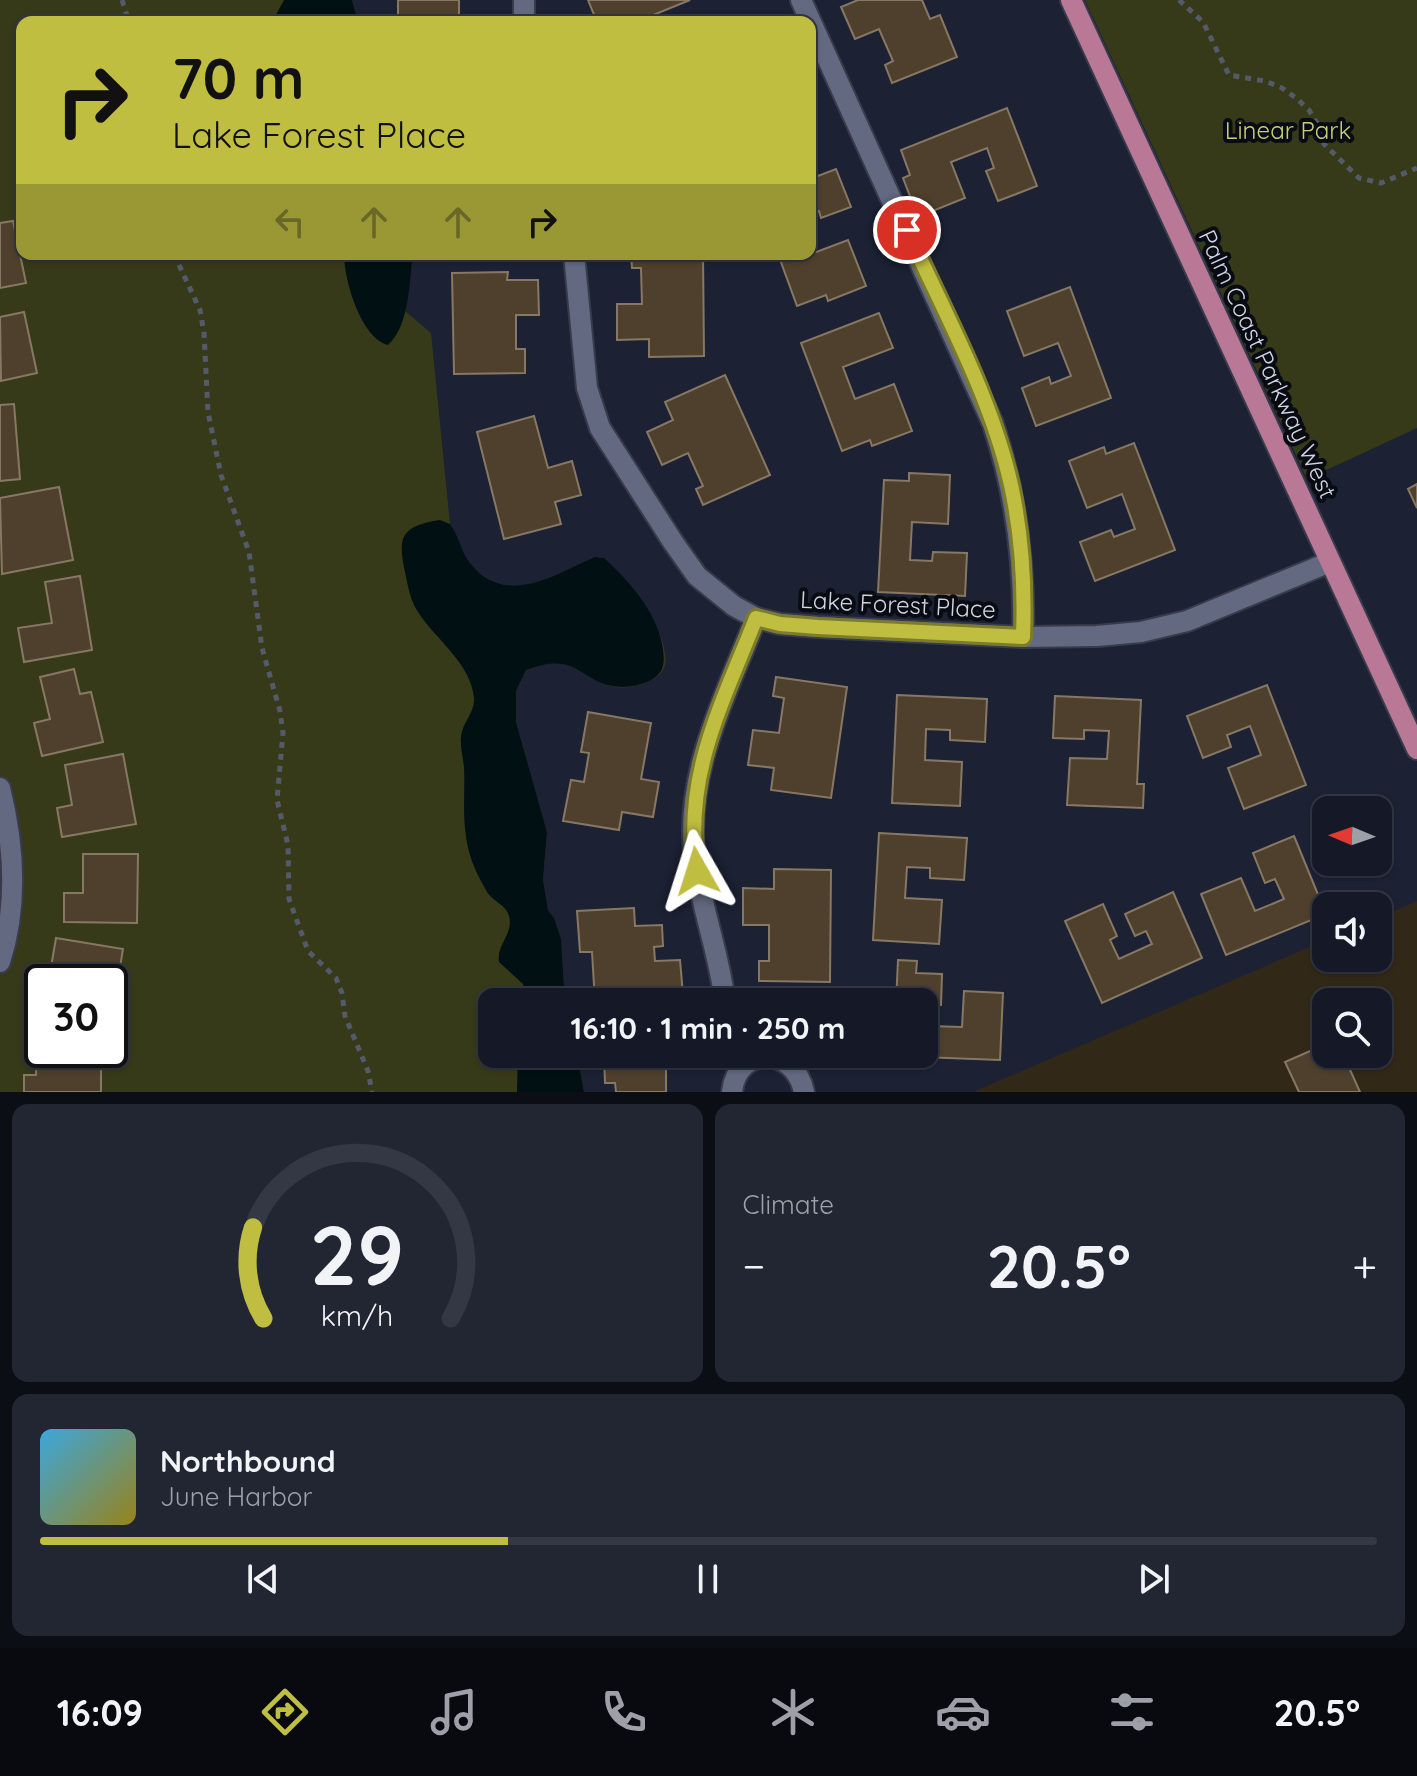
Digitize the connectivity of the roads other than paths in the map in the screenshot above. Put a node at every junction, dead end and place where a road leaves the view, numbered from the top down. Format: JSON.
{"nodes":[{"id":1,"x":1071,"y":0,"type":"edge"},
{"id":2,"x":816,"y":33,"type":"edge"},
{"id":3,"x":575,"y":260,"type":"edge"},
{"id":4,"x":1330,"y":562,"type":"junction"},
{"id":5,"x":756,"y":618,"type":"junction"},
{"id":6,"x":1023,"y":637,"type":"junction"},
{"id":7,"x":1417,"y":749,"type":"edge"},
{"id":8,"x":0,"y":788,"type":"edge"},
{"id":9,"x":0,"y":962,"type":"edge"},
{"id":10,"x":723,"y":988,"type":"edge"},
{"id":11,"x":738,"y":1068,"type":"edge"},
{"id":12,"x":792,"y":1068,"type":"edge"},
{"id":13,"x":732,"y":1092,"type":"edge"},
{"id":14,"x":804,"y":1092,"type":"edge"}],
"edges":[{"from":1,"to":4,"type":"main road","name":"Palm Coast Parkway West"},
{"from":2,"to":6,"type":"street","name":"Lake Forest Place"},
{"from":3,"to":5,"type":"street","name":"Lake Forest Place"},
{"from":4,"to":6,"type":"street"},
{"from":4,"to":7,"type":"main road","name":"Palm Coast Parkway West"},
{"from":5,"to":6,"type":"street","name":"Lake Forest Place"},
{"from":5,"to":10,"type":"street"},
{"from":8,"to":9,"type":"street"},
{"from":11,"to":13,"type":"street"},
{"from":12,"to":14,"type":"street"}]}
